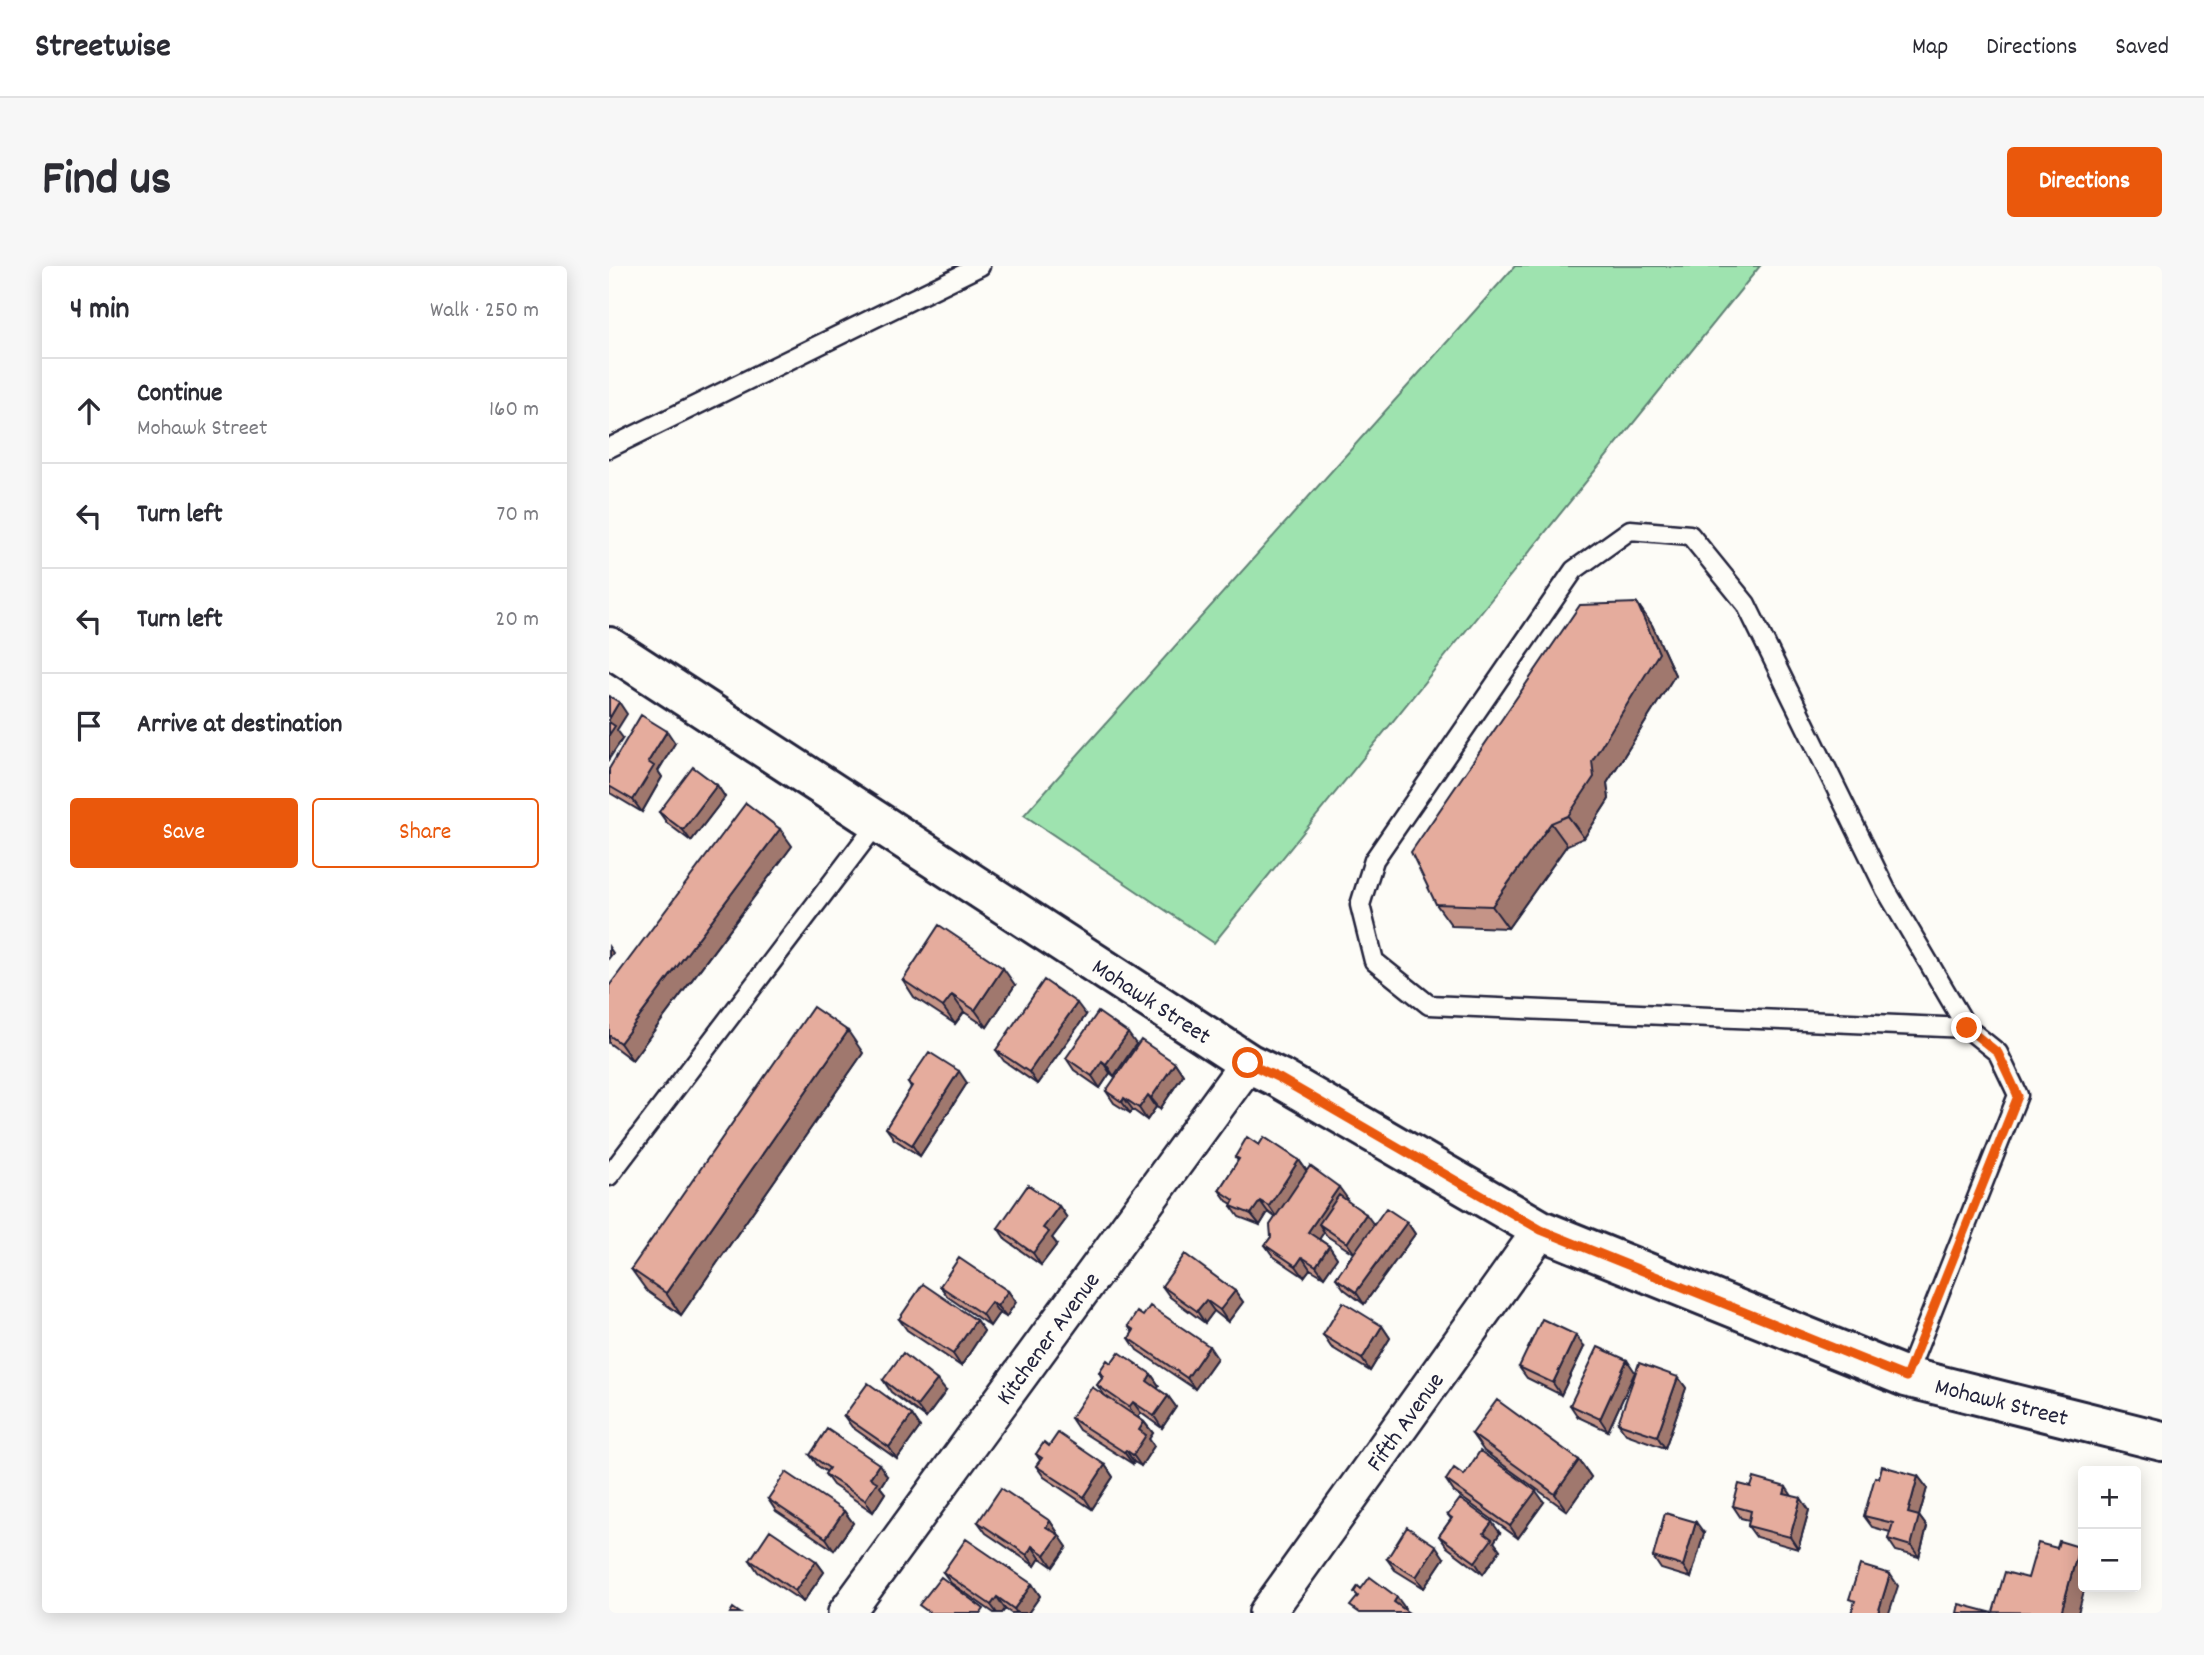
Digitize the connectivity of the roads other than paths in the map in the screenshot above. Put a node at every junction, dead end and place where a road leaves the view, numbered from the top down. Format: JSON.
{"nodes":[{"id":1,"x":980,"y":266,"type":"edge"},
{"id":2,"x":609,"y":448,"type":"edge"},
{"id":3,"x":609,"y":647,"type":"edge"},
{"id":4,"x":878,"y":822,"type":"junction"},
{"id":5,"x":1967,"y":1028,"type":"junction"},
{"id":6,"x":1248,"y":1063,"type":"junction"},
{"id":7,"x":609,"y":1176,"type":"edge"},
{"id":8,"x":1541,"y":1230,"type":"junction"},
{"id":9,"x":1906,"y":1377,"type":"junction"},
{"id":10,"x":2162,"y":1441,"type":"edge"},
{"id":11,"x":846,"y":1613,"type":"edge"},
{"id":12,"x":1267,"y":1613,"type":"edge"}],
"edges":[{"from":1,"to":2,"type":"lane"},
{"from":3,"to":4,"type":"street","name":"Mohawk Street"},
{"from":4,"to":6,"type":"street","name":"Mohawk Street"},
{"from":4,"to":7,"type":"lane"},
{"from":5,"to":5,"type":"lane"},
{"from":5,"to":9,"type":"lane"},
{"from":6,"to":8,"type":"street","name":"Mohawk Street"},
{"from":6,"to":11,"type":"street","name":"Kitchener Avenue"},
{"from":8,"to":9,"type":"street","name":"Mohawk Street"},
{"from":8,"to":12,"type":"street","name":"Fifth Avenue"},
{"from":9,"to":10,"type":"street","name":"Mohawk Street"}]}
